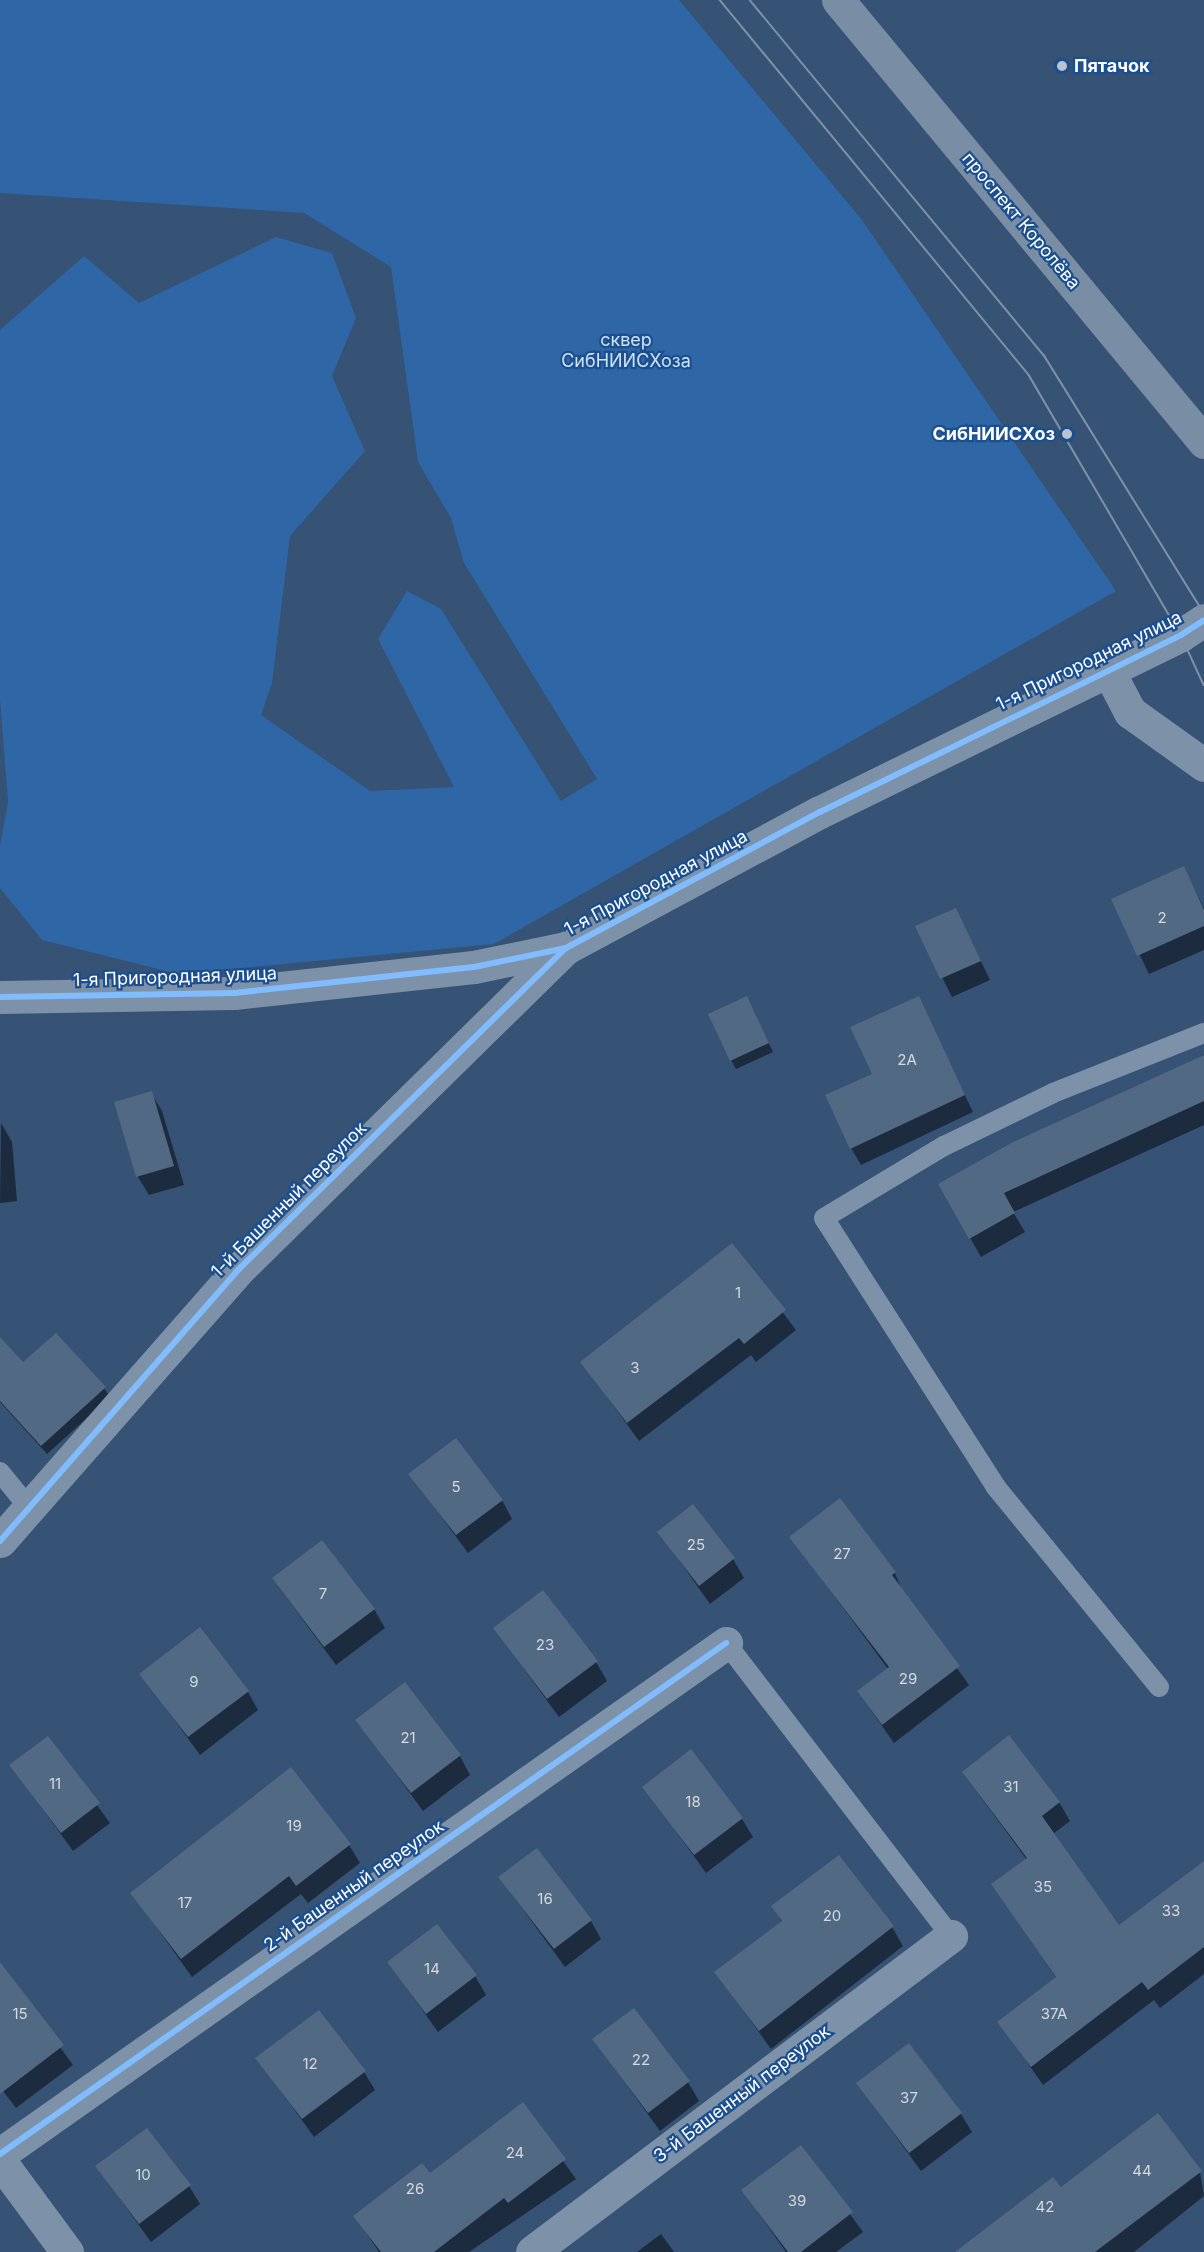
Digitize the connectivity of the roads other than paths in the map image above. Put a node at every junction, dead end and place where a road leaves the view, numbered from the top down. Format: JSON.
{"nodes":[{"id":1,"x":838,"y":0,"type":"edge"},
{"id":2,"x":1204,"y":442,"type":"edge"},
{"id":3,"x":1204,"y":620,"type":"edge"},
{"id":4,"x":1107,"y":668,"type":"junction"},
{"id":5,"x":1204,"y":765,"type":"edge"},
{"id":6,"x":566,"y":948,"type":"junction"},
{"id":7,"x":0,"y":997,"type":"edge"},
{"id":8,"x":1204,"y":1033,"type":"edge"},
{"id":9,"x":0,"y":1472,"type":"edge"},
{"id":10,"x":30,"y":1509,"type":"junction"},
{"id":11,"x":0,"y":1541,"type":"edge"},
{"id":12,"x":726,"y":1643,"type":"joint"},
{"id":13,"x":1158,"y":1687,"type":"dead end"},
{"id":14,"x":951,"y":1936,"type":"joint"},
{"id":15,"x":0,"y":2154,"type":"edge"},
{"id":16,"x":0,"y":2161,"type":"edge"},
{"id":17,"x":67,"y":2252,"type":"edge"},
{"id":18,"x":532,"y":2252,"type":"edge"}],
"edges":[{"from":1,"to":2,"type":"main road","name":"проспект Королёва"},
{"from":3,"to":4,"type":"street","name":"1-я Пригородная улица"},
{"from":4,"to":5,"type":"street"},
{"from":4,"to":6,"type":"street","name":"1-я Пригородная улица"},
{"from":6,"to":7,"type":"street","name":"1-я Пригородная улица"},
{"from":6,"to":10,"type":"street","name":"1-й Башенный переулок"},
{"from":8,"to":13,"type":"lane"},
{"from":9,"to":10,"type":"lane"},
{"from":10,"to":11,"type":"street","name":"1-й Башенный переулок"},
{"from":12,"to":14,"type":"lane"},
{"from":12,"to":15,"type":"street","name":"2-й Башенный переулок"},
{"from":14,"to":18,"type":"street","name":"3-й Башенный переулок"},
{"from":16,"to":17,"type":"street"}]}
